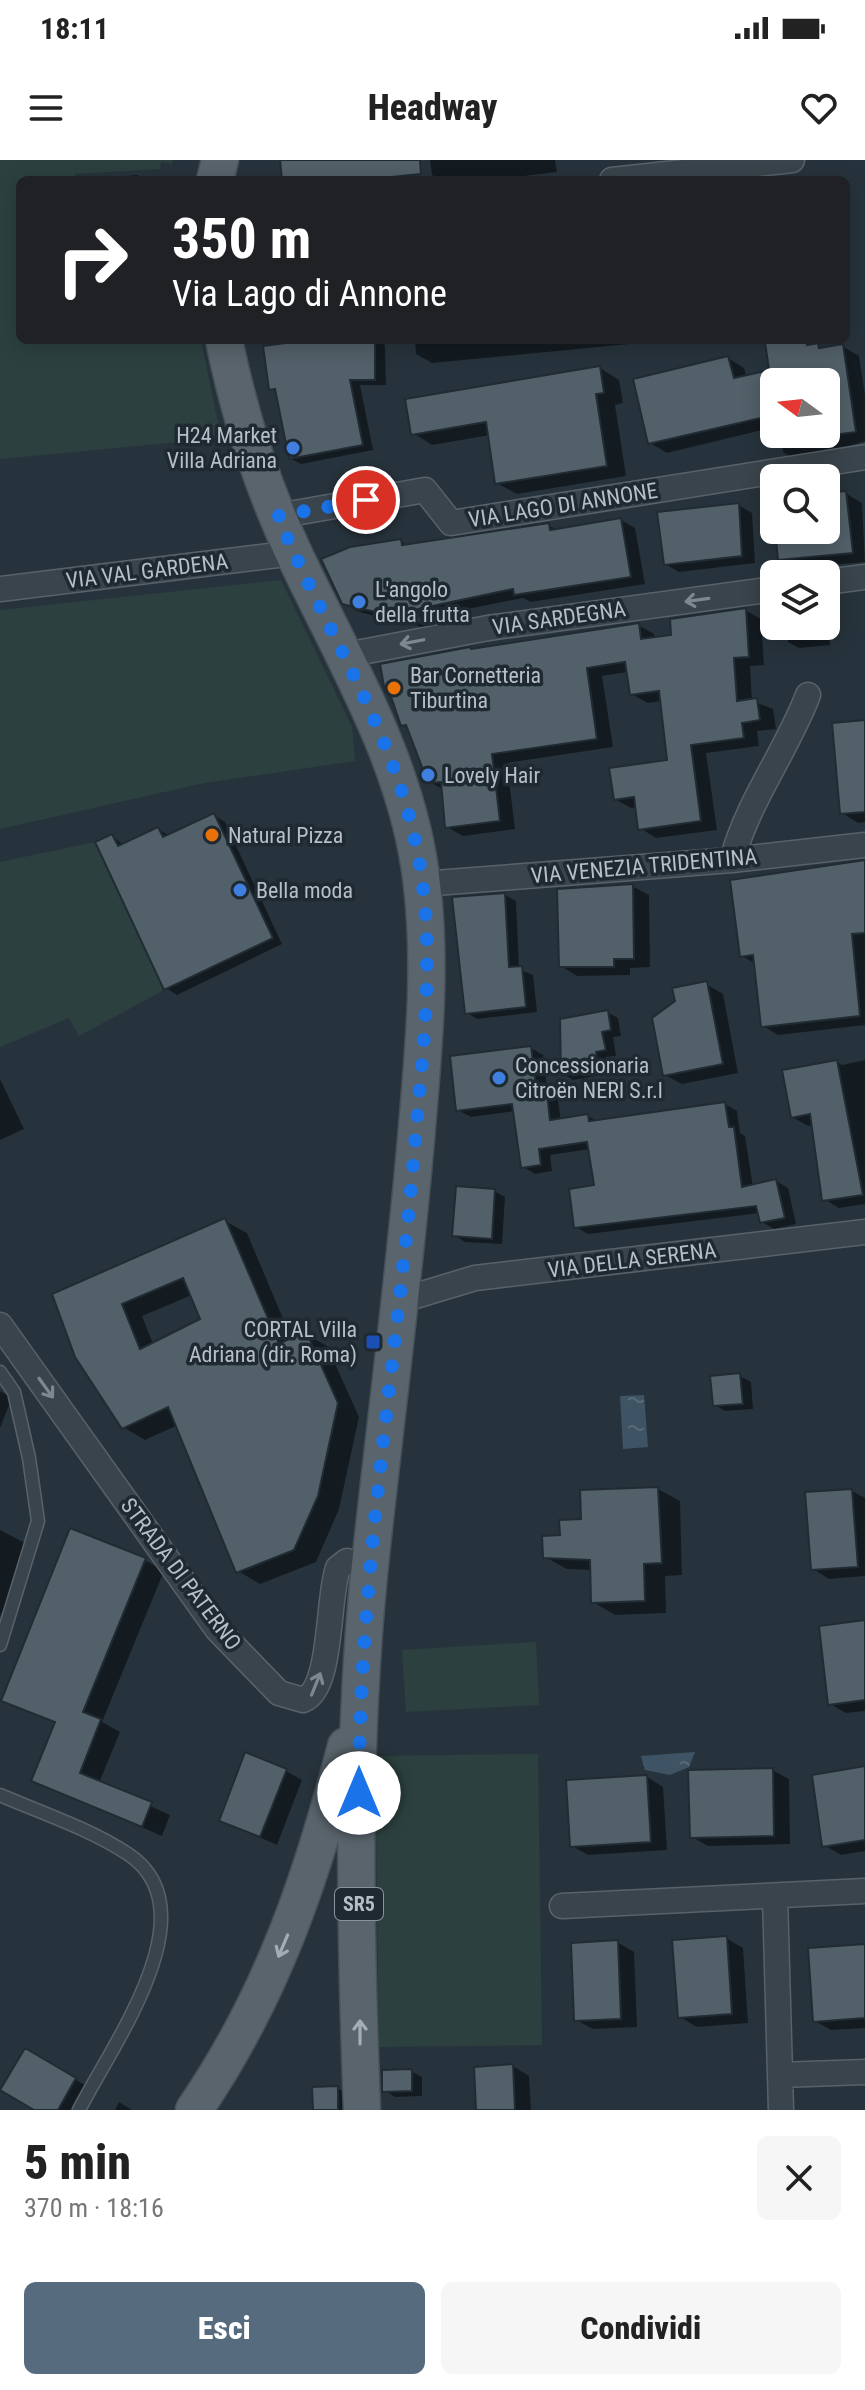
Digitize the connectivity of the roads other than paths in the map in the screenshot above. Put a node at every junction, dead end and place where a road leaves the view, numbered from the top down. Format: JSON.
{"nodes":[{"id":1,"x":792,"y":160,"type":"edge"},
{"id":2,"x":648,"y":176,"type":"edge"},
{"id":3,"x":225,"y":344,"type":"edge"},
{"id":4,"x":865,"y":457,"type":"edge"},
{"id":5,"x":278,"y":516,"type":"junction"},
{"id":6,"x":294,"y":553,"type":"junction"},
{"id":7,"x":865,"y":577,"type":"edge"},
{"id":8,"x":840,"y":580,"type":"edge"},
{"id":9,"x":0,"y":589,"type":"edge"},
{"id":10,"x":760,"y":591,"type":"edge"},
{"id":11,"x":346,"y":655,"type":"junction"},
{"id":12,"x":808,"y":695,"type":"dead end"},
{"id":13,"x":865,"y":845,"type":"edge"},
{"id":14,"x":732,"y":860,"type":"junction"},
{"id":15,"x":422,"y":884,"type":"junction"},
{"id":16,"x":865,"y":1232,"type":"edge"},
{"id":17,"x":402,"y":1300,"type":"junction"},
{"id":18,"x":0,"y":1325,"type":"edge"},
{"id":19,"x":0,"y":1372,"type":"edge"},
{"id":20,"x":370,"y":1565,"type":"junction"},
{"id":21,"x":0,"y":1645,"type":"edge"},
{"id":22,"x":358,"y":1698,"type":"junction"},
{"id":23,"x":0,"y":1795,"type":"edge"},
{"id":24,"x":312,"y":1873,"type":"junction"},
{"id":25,"x":359,"y":1889,"type":"junction"},
{"id":26,"x":865,"y":1891,"type":"edge"},
{"id":27,"x":775,"y":1896,"type":"junction"},
{"id":28,"x":562,"y":1906,"type":"dead end"},
{"id":29,"x":865,"y":2072,"type":"edge"},
{"id":30,"x":780,"y":2075,"type":"junction"},
{"id":31,"x":79,"y":2110,"type":"edge"},
{"id":32,"x":194,"y":2110,"type":"edge"},
{"id":33,"x":362,"y":2110,"type":"edge"},
{"id":34,"x":781,"y":2110,"type":"edge"}],
"edges":[{"from":1,"to":2,"type":"street"},
{"from":3,"to":5,"type":"main road","number":"SR5"},
{"from":4,"to":5,"type":"street","name":"VIA LAGO DI ANNONE"},
{"from":5,"to":6,"type":"main road","number":"SR5"},
{"from":6,"to":9,"type":"street","name":"VIA VAL GARDENA"},
{"from":6,"to":11,"type":"main road","number":"SR5"},
{"from":7,"to":8,"type":"street"},
{"from":10,"to":11,"type":"street","name":"VIA SARDEGNA","one_way":true},
{"from":11,"to":15,"type":"main road","number":"SR5"},
{"from":12,"to":14,"type":"street"},
{"from":13,"to":14,"type":"street","name":"VIA VENEZIA TRIDENTINA"},
{"from":14,"to":15,"type":"street","name":"VIA VENEZIA TRIDENTINA"},
{"from":15,"to":17,"type":"main road","number":"SR5"},
{"from":16,"to":17,"type":"street","name":"VIA DELLA SERENA"},
{"from":17,"to":20,"type":"main road","number":"SR5"},
{"from":18,"to":20,"type":"street","name":"STRADA DI PATERNO","one_way":true},
{"from":19,"to":21,"type":"lane"},
{"from":20,"to":22,"type":"main road","number":"SR5"},
{"from":22,"to":24,"type":"main road","number":"SR5"},
{"from":22,"to":25,"type":"main road","number":"SR5"},
{"from":23,"to":31,"type":"lane"},
{"from":24,"to":25,"type":"main road"},
{"from":24,"to":32,"type":"main road","number":"SR5","one_way":true},
{"from":33,"to":25,"type":"main road","number":"SR5","one_way":true},
{"from":26,"to":27,"type":"street"},
{"from":27,"to":28,"type":"street"},
{"from":27,"to":30,"type":"street"},
{"from":29,"to":30,"type":"street"},
{"from":30,"to":34,"type":"street"}]}
